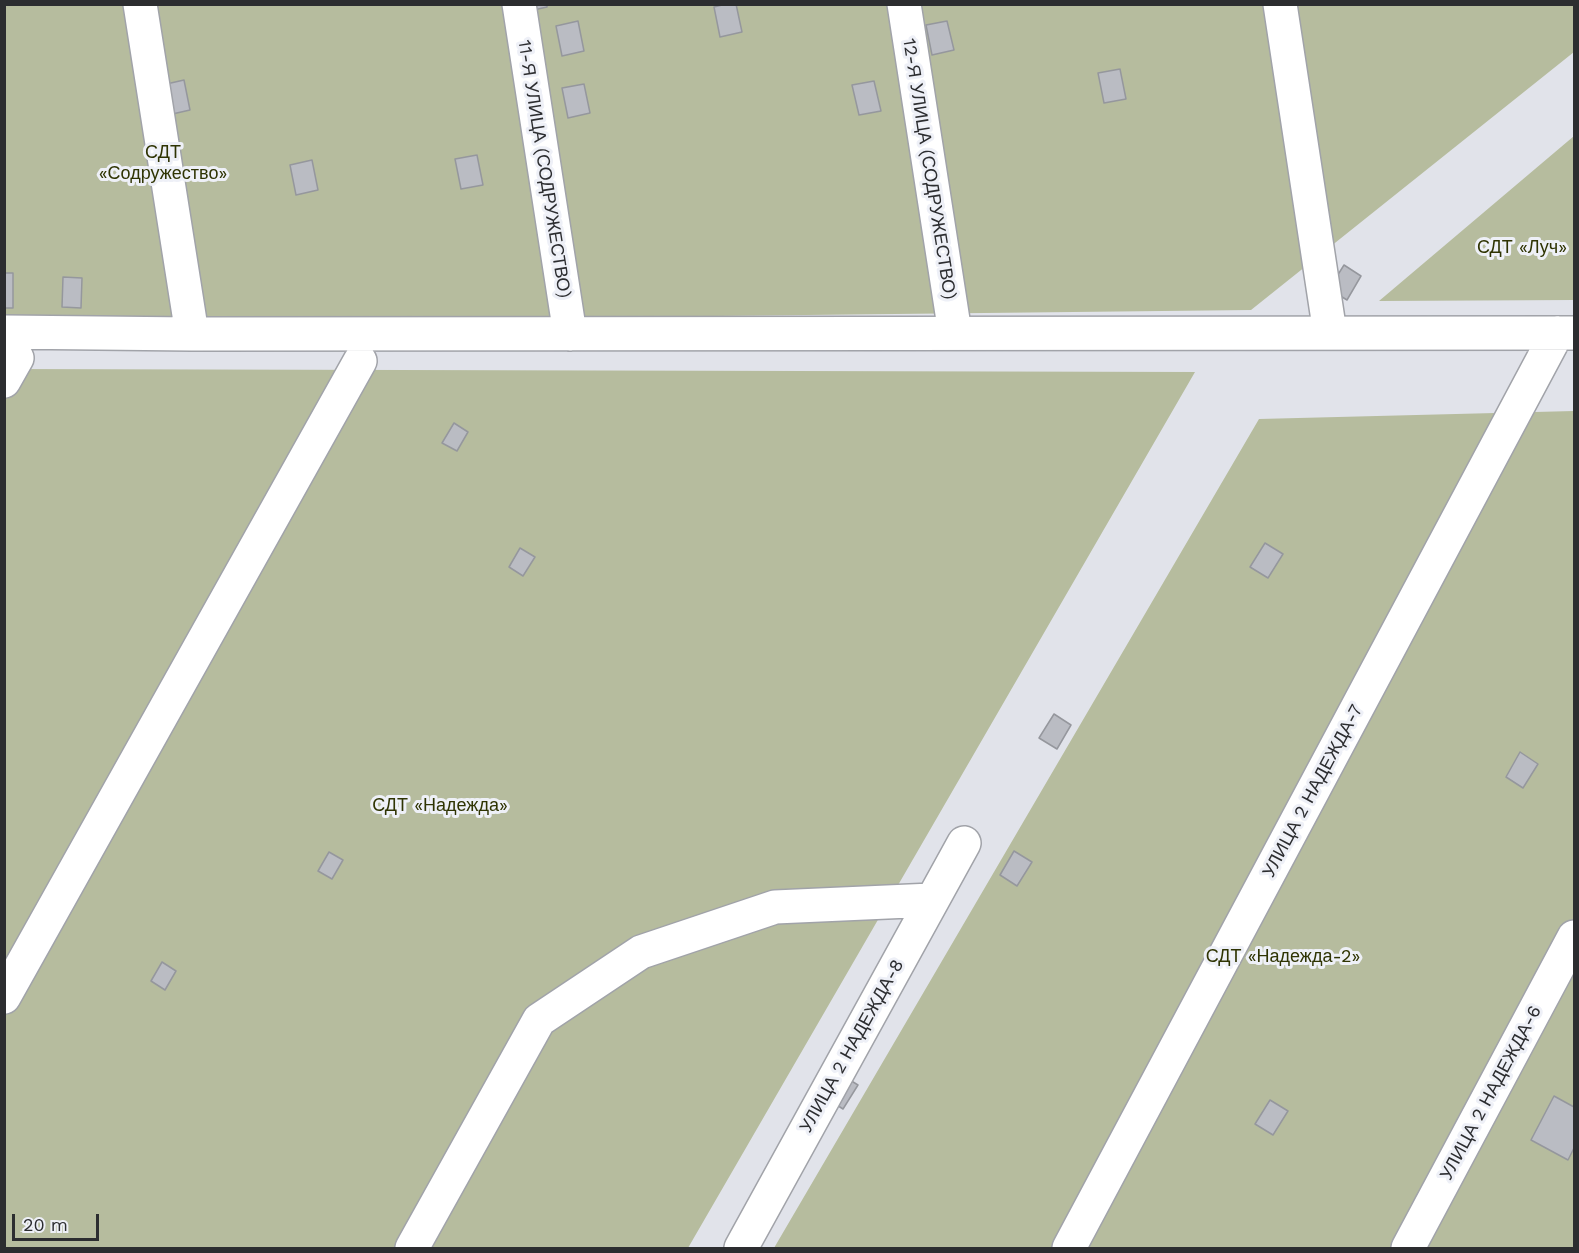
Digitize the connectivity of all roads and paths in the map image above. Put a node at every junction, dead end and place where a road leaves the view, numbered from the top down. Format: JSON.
{"nodes":[{"id":1,"x":140,"y":4,"type":"edge"},
{"id":2,"x":519,"y":4,"type":"edge"},
{"id":3,"x":904,"y":4,"type":"edge"},
{"id":4,"x":1280,"y":4,"type":"edge"},
{"id":5,"x":955,"y":333,"type":"junction"},
{"id":6,"x":1330,"y":333,"type":"junction"},
{"id":7,"x":1566,"y":333,"type":"edge"},
{"id":8,"x":192,"y":334,"type":"junction"},
{"id":9,"x":570,"y":334,"type":"junction"},
{"id":10,"x":9,"y":357,"type":"edge"},
{"id":11,"x":360,"y":361,"type":"dead end"},
{"id":12,"x":964,"y":843,"type":"dead end"},
{"id":13,"x":933,"y":900,"type":"junction"},
{"id":14,"x":1575,"y":937,"type":"edge"},
{"id":15,"x":4,"y":997,"type":"edge"},
{"id":16,"x":412,"y":1248,"type":"edge"},
{"id":17,"x":741,"y":1248,"type":"edge"},
{"id":18,"x":1069,"y":1248,"type":"edge"},
{"id":19,"x":1408,"y":1248,"type":"edge"}],
"edges":[{"from":1,"to":8,"type":"street"},
{"from":2,"to":9,"type":"street","name":"11-Я УЛИЦА (СОДРУЖЕСТВО)"},
{"from":3,"to":5,"type":"street","name":"12-Я УЛИЦА (СОДРУЖЕСТВО)"},
{"from":4,"to":6,"type":"street"},
{"from":5,"to":6,"type":"street"},
{"from":5,"to":9,"type":"street"},
{"from":6,"to":7,"type":"street"},
{"from":7,"to":18,"type":"street","name":"УЛИЦА 2 НАДЕЖДА-7"},
{"from":8,"to":9,"type":"street"},
{"from":8,"to":10,"type":"street"},
{"from":11,"to":15,"type":"street"},
{"from":12,"to":13,"type":"street","name":"УЛИЦА 2 НАДЕЖДА-8"},
{"from":13,"to":16,"type":"street"},
{"from":13,"to":17,"type":"street","name":"УЛИЦА 2 НАДЕЖДА-8"},
{"from":14,"to":19,"type":"street","name":"УЛИЦА 2 НАДЕЖДА-6"}]}
